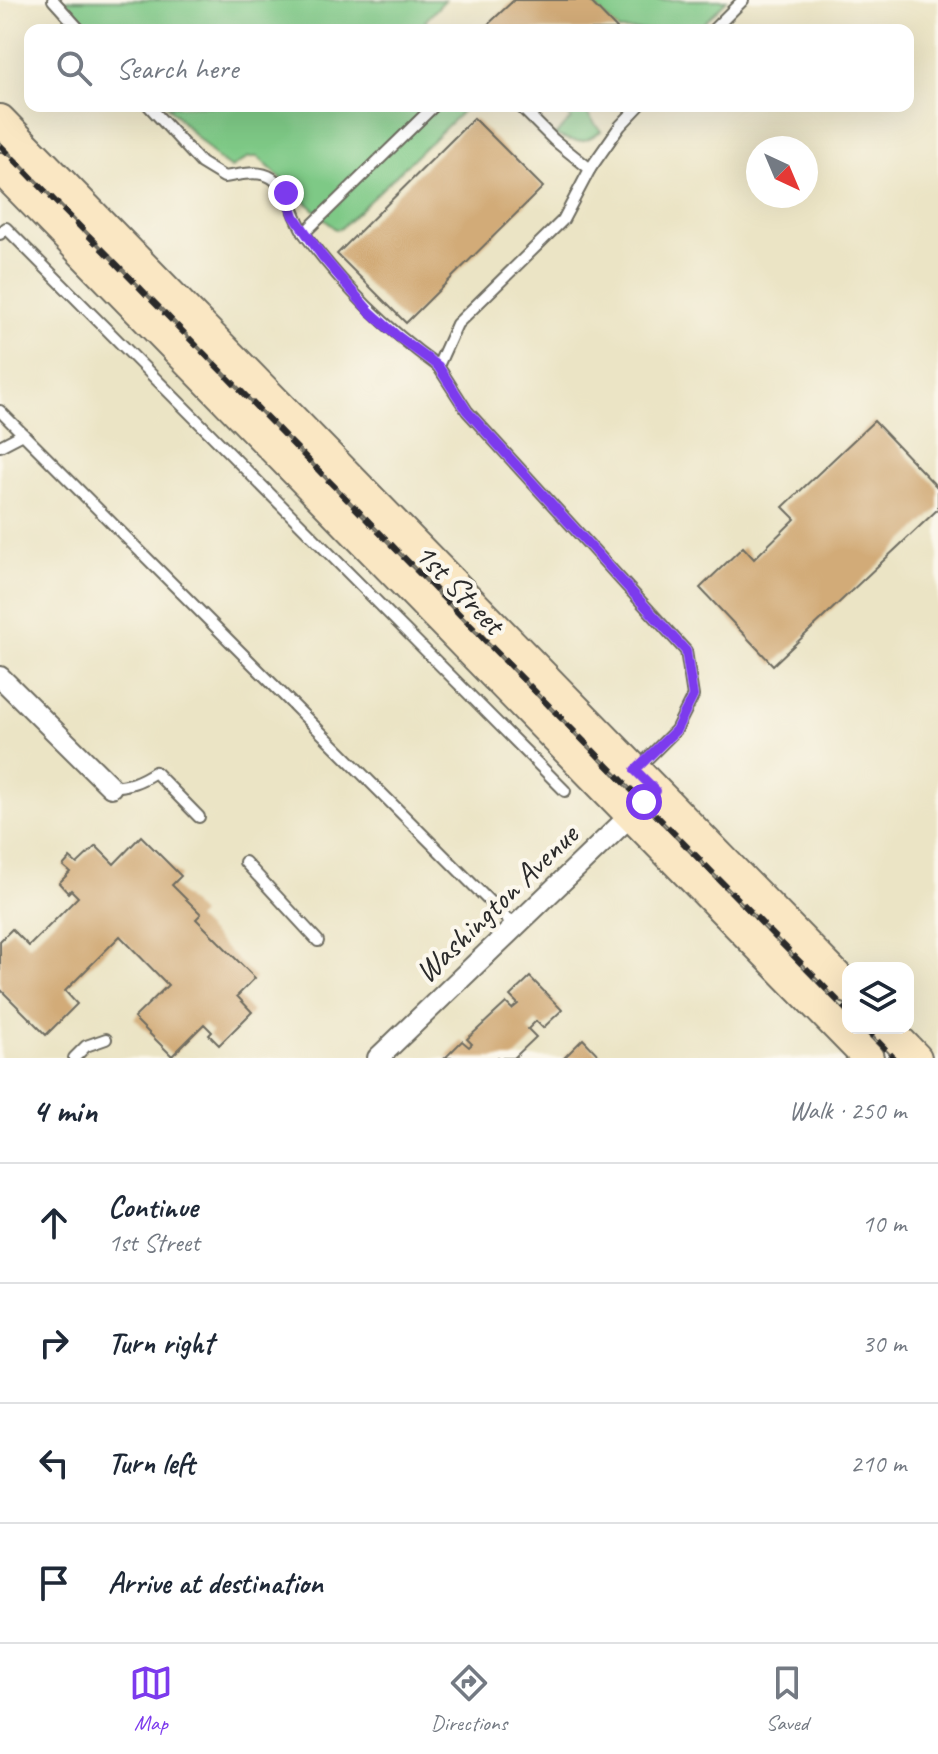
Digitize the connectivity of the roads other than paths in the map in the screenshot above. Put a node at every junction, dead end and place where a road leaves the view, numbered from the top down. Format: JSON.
{"nodes":[{"id":1,"x":53,"y":0,"type":"edge"},
{"id":2,"x":743,"y":0,"type":"edge"},
{"id":3,"x":75,"y":24,"type":"edge"},
{"id":4,"x":719,"y":24,"type":"edge"},
{"id":5,"x":154,"y":112,"type":"edge"},
{"id":6,"x":428,"y":112,"type":"edge"},
{"id":7,"x":526,"y":112,"type":"edge"},
{"id":8,"x":633,"y":112,"type":"edge"},
{"id":9,"x":0,"y":120,"type":"edge"},
{"id":10,"x":0,"y":168,"type":"edge"},
{"id":11,"x":590,"y":169,"type":"junction"},
{"id":12,"x":304,"y":233,"type":"junction"},
{"id":13,"x":0,"y":234,"type":"edge"},
{"id":14,"x":438,"y":366,"type":"junction"},
{"id":15,"x":0,"y":411,"type":"edge"},
{"id":16,"x":23,"y":434,"type":"junction"},
{"id":17,"x":0,"y":446,"type":"edge"},
{"id":18,"x":0,"y":677,"type":"edge"},
{"id":19,"x":645,"y":781,"type":"junction"},
{"id":20,"x":111,"y":787,"type":"joint"},
{"id":21,"x":565,"y":791,"type":"dead end"},
{"id":22,"x":631,"y":815,"type":"junction"},
{"id":23,"x":199,"y":817,"type":"dead end"},
{"id":24,"x":245,"y":862,"type":"dead end"},
{"id":25,"x":515,"y":927,"type":"junction"},
{"id":26,"x":318,"y":941,"type":"dead end"},
{"id":27,"x":842,"y":982,"type":"edge"},
{"id":28,"x":893,"y":1034,"type":"edge"},
{"id":29,"x":106,"y":1039,"type":"dead end"},
{"id":30,"x":74,"y":1058,"type":"edge"},
{"id":31,"x":378,"y":1058,"type":"edge"},
{"id":32,"x":868,"y":1058,"type":"edge"},
{"id":33,"x":916,"y":1058,"type":"edge"}],
"edges":[{"from":1,"to":3,"type":"lane"},
{"from":2,"to":4,"type":"lane"},
{"from":5,"to":12,"type":"lane"},
{"from":6,"to":12,"type":"lane"},
{"from":7,"to":11,"type":"lane"},
{"from":8,"to":11,"type":"lane"},
{"from":9,"to":19,"type":"main road","name":"1st Street"},
{"from":10,"to":22,"type":"main road","name":"1st Street"},
{"from":11,"to":14,"type":"lane"},
{"from":12,"to":14,"type":"lane"},
{"from":13,"to":21,"type":"lane"},
{"from":14,"to":19,"type":"lane"},
{"from":15,"to":16,"type":"lane"},
{"from":16,"to":17,"type":"lane"},
{"from":16,"to":25,"type":"lane"},
{"from":18,"to":20,"type":"street"},
{"from":19,"to":22,"type":"street","name":"Washington Avenue"},
{"from":19,"to":27,"type":"main road","name":"1st Street"},
{"from":20,"to":23,"type":"lane"},
{"from":22,"to":25,"type":"street","name":"Washington Avenue"},
{"from":22,"to":32,"type":"main road","name":"1st Street"},
{"from":24,"to":26,"type":"lane"},
{"from":25,"to":31,"type":"street","name":"Washington Avenue"},
{"from":28,"to":33,"type":"main road"},
{"from":29,"to":30,"type":"lane"}]}
